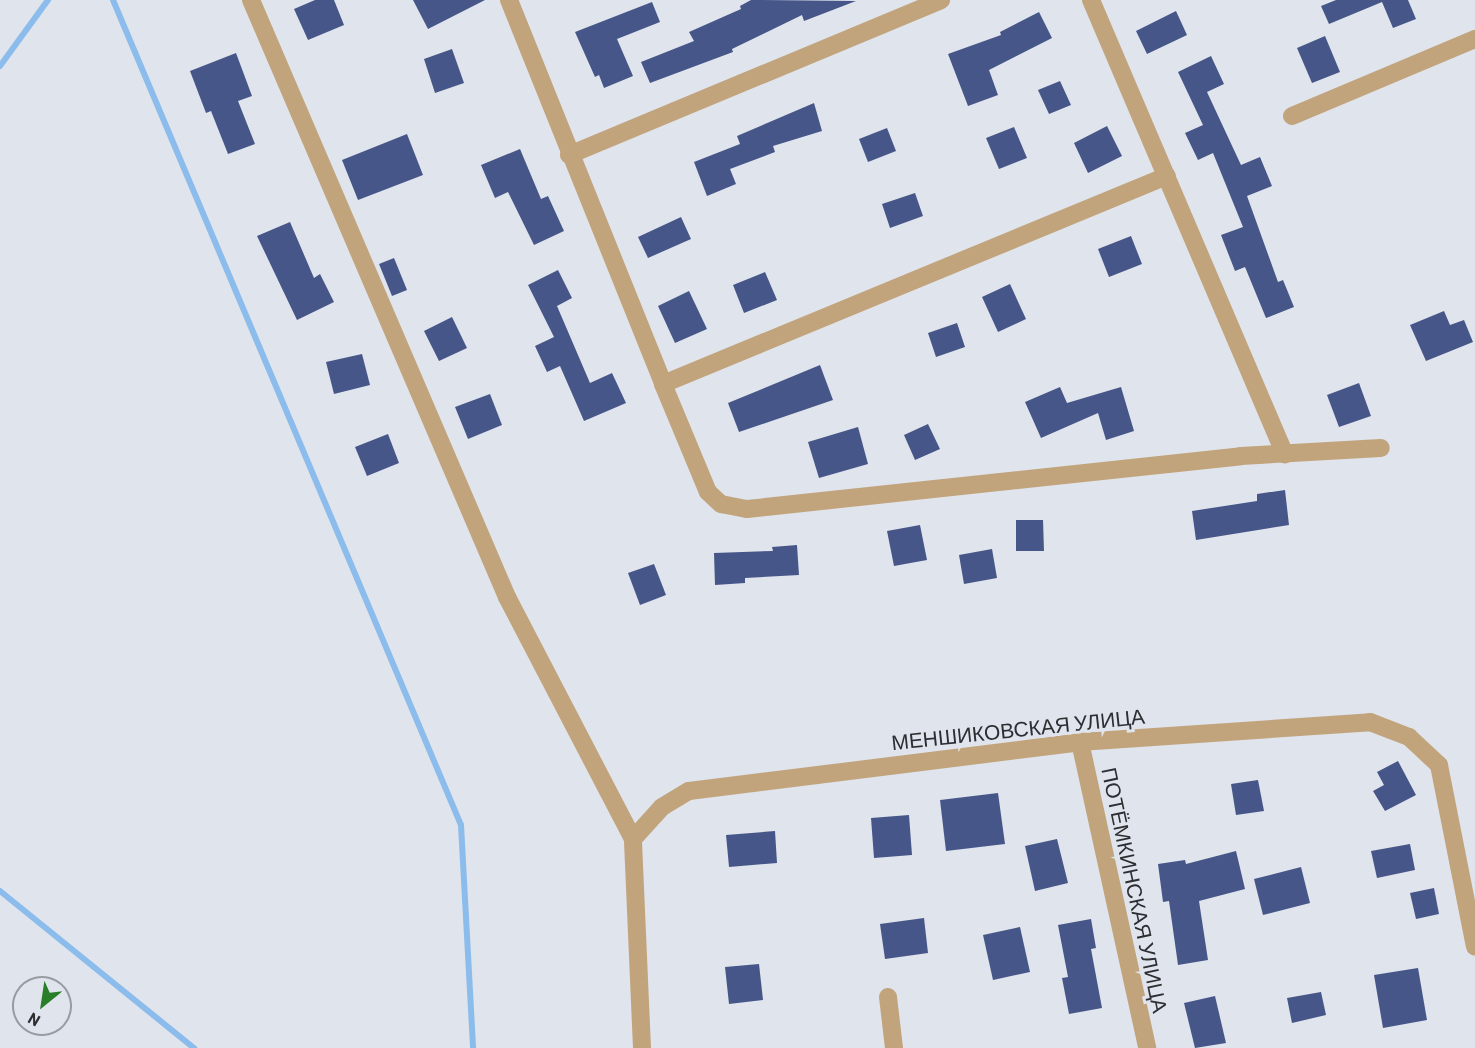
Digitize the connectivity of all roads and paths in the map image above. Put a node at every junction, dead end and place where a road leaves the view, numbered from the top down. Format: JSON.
{"nodes":[{"id":1,"x":251,"y":0,"type":"edge"},
{"id":2,"x":509,"y":0,"type":"edge"},
{"id":3,"x":941,"y":0,"type":"edge"},
{"id":4,"x":1090,"y":0,"type":"edge"},
{"id":5,"x":1475,"y":39,"type":"edge"},
{"id":6,"x":1292,"y":116,"type":"dead end"},
{"id":7,"x":569,"y":156,"type":"junction"},
{"id":8,"x":1167,"y":176,"type":"junction"},
{"id":9,"x":663,"y":384,"type":"junction"},
{"id":10,"x":1381,"y":448,"type":"dead end"},
{"id":11,"x":1284,"y":454,"type":"junction"},
{"id":12,"x":1080,"y":742,"type":"junction"},
{"id":13,"x":633,"y":839,"type":"junction"},
{"id":14,"x":1475,"y":946,"type":"edge"},
{"id":15,"x":888,"y":997,"type":"dead end"},
{"id":16,"x":642,"y":1048,"type":"edge"},
{"id":17,"x":894,"y":1048,"type":"edge"},
{"id":18,"x":1147,"y":1048,"type":"edge"}],
"edges":[{"from":1,"to":13,"type":"street"},
{"from":2,"to":7,"type":"street"},
{"from":3,"to":7,"type":"street"},
{"from":4,"to":8,"type":"street"},
{"from":5,"to":6,"type":"street"},
{"from":7,"to":9,"type":"street"},
{"from":8,"to":9,"type":"street"},
{"from":8,"to":11,"type":"street"},
{"from":9,"to":11,"type":"street"},
{"from":10,"to":11,"type":"street"},
{"from":12,"to":13,"type":"street","name":"МЕНШИКОВСКАЯ УЛИЦА"},
{"from":12,"to":14,"type":"street","name":"МЕНШИКОВСКАЯ УЛИЦА"},
{"from":12,"to":18,"type":"street","name":"ПОТЁМКИНСКАЯ УЛИЦА"},
{"from":13,"to":16,"type":"street"},
{"from":15,"to":17,"type":"street"}]}
